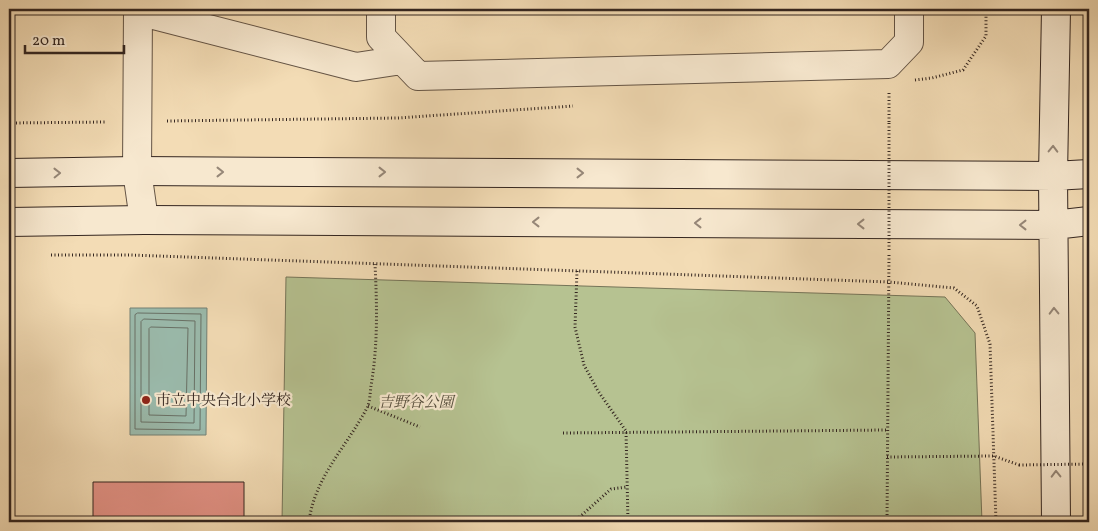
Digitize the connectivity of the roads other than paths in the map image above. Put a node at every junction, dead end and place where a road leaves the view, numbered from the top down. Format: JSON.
{"nodes":[{"id":1,"x":381,"y":9,"type":"edge"},
{"id":2,"x":909,"y":9,"type":"edge"},
{"id":3,"x":1056,"y":9,"type":"edge"},
{"id":4,"x":138,"y":10,"type":"edge"},
{"id":5,"x":402,"y":60,"type":"junction"},
{"id":6,"x":137,"y":171,"type":"junction"},
{"id":7,"x":9,"y":174,"type":"edge"},
{"id":8,"x":1089,"y":174,"type":"edge"},
{"id":9,"x":1053,"y":176,"type":"junction"},
{"id":10,"x":144,"y":220,"type":"junction"},
{"id":11,"x":1089,"y":221,"type":"edge"},
{"id":12,"x":9,"y":222,"type":"edge"},
{"id":13,"x":1054,"y":225,"type":"junction"},
{"id":14,"x":1056,"y":522,"type":"edge"}],
"edges":[{"from":1,"to":5,"type":"street"},
{"from":2,"to":5,"type":"street"},
{"from":9,"to":3,"type":"street","one_way":true},
{"from":4,"to":5,"type":"street"},
{"from":4,"to":6,"type":"street"},
{"from":7,"to":6,"type":"street","one_way":true},
{"from":6,"to":9,"type":"street","one_way":true},
{"from":6,"to":10,"type":"street"},
{"from":8,"to":9,"type":"street"},
{"from":9,"to":13,"type":"street"},
{"from":10,"to":12,"type":"street"},
{"from":13,"to":10,"type":"street","one_way":true},
{"from":11,"to":13,"type":"street"},
{"from":14,"to":13,"type":"street","one_way":true}]}
